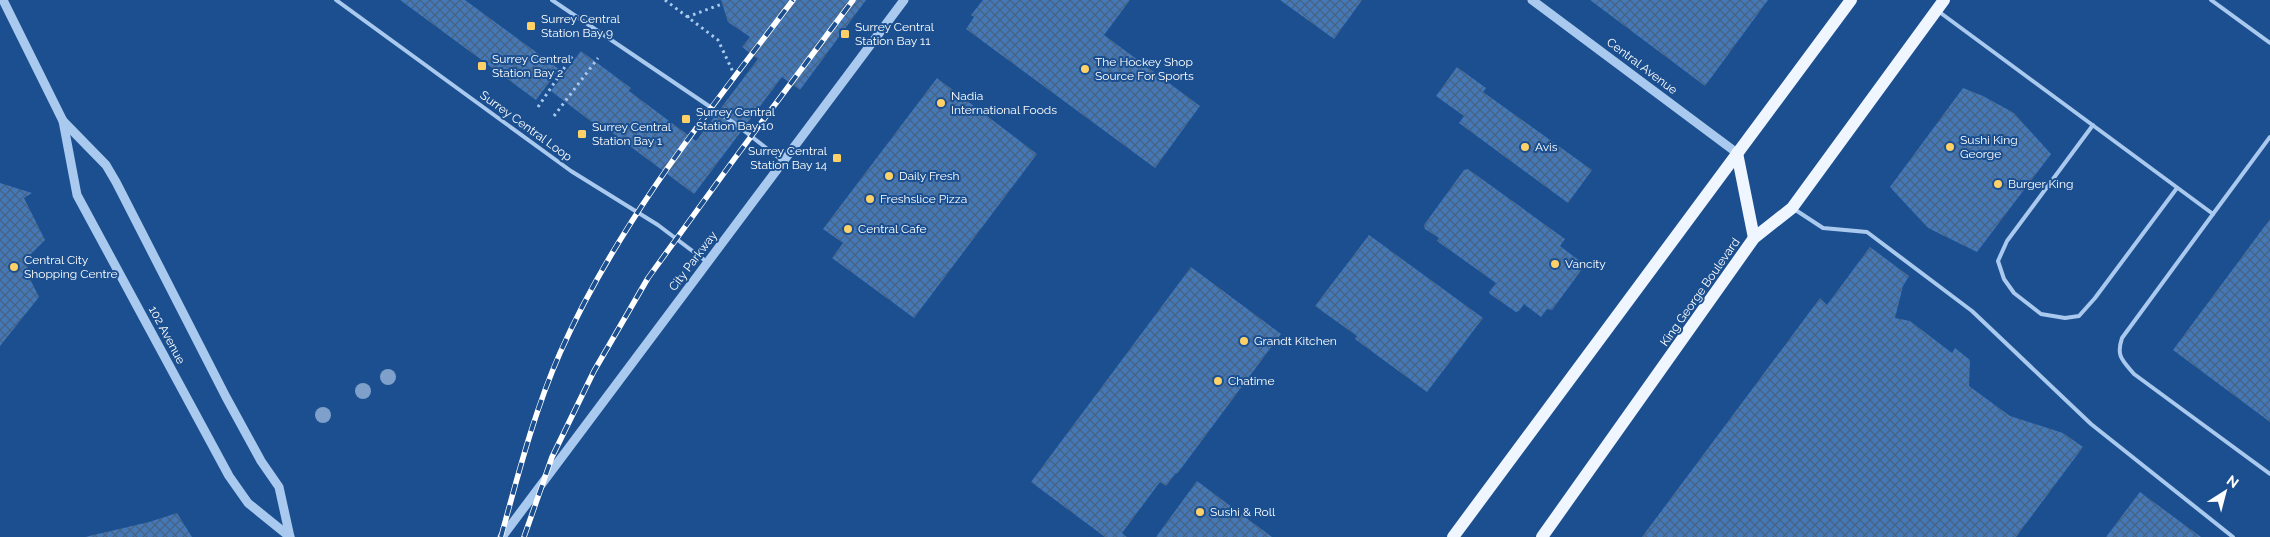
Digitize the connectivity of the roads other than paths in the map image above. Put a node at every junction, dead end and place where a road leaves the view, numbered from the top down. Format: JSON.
{"nodes":[{"id":1,"x":4,"y":0,"type":"edge"},
{"id":2,"x":336,"y":0,"type":"edge"},
{"id":3,"x":552,"y":0,"type":"edge"},
{"id":4,"x":904,"y":0,"type":"edge"},
{"id":5,"x":1532,"y":0,"type":"edge"},
{"id":6,"x":1851,"y":0,"type":"edge"},
{"id":7,"x":2211,"y":0,"type":"edge"},
{"id":8,"x":1940,"y":5,"type":"edge"},
{"id":9,"x":2270,"y":43,"type":"edge"},
{"id":10,"x":63,"y":121,"type":"junction"},
{"id":11,"x":2093,"y":125,"type":"junction"},
{"id":12,"x":2270,"y":137,"type":"edge"},
{"id":13,"x":1737,"y":153,"type":"junction"},
{"id":14,"x":783,"y":161,"type":"junction"},
{"id":15,"x":2177,"y":188,"type":"junction"},
{"id":16,"x":1792,"y":208,"type":"junction"},
{"id":17,"x":2213,"y":214,"type":"junction"},
{"id":18,"x":1754,"y":238,"type":"junction"},
{"id":19,"x":707,"y":262,"type":"junction"},
{"id":20,"x":2270,"y":474,"type":"edge"},
{"id":21,"x":290,"y":537,"type":"edge"},
{"id":22,"x":502,"y":537,"type":"edge"},
{"id":23,"x":1453,"y":537,"type":"edge"},
{"id":24,"x":1542,"y":537,"type":"edge"},
{"id":25,"x":2233,"y":537,"type":"edge"}],
"edges":[{"from":1,"to":10,"type":"street","name":"102 Avenue"},
{"from":2,"to":19,"type":"lane","name":"Surrey Central Loop"},
{"from":3,"to":14,"type":"lane"},
{"from":4,"to":14,"type":"street","name":"City Parkway"},
{"from":5,"to":13,"type":"street","name":"Central Avenue"},
{"from":6,"to":13,"type":"main road"},
{"from":7,"to":9,"type":"lane"},
{"from":8,"to":11,"type":"lane"},
{"from":8,"to":16,"type":"main road","name":"King George Boulevard"},
{"from":10,"to":21,"type":"street","name":"102 Avenue"},
{"from":10,"to":21,"type":"street","name":"102 Avenue"},
{"from":11,"to":15,"type":"lane"},
{"from":11,"to":15,"type":"lane"},
{"from":12,"to":17,"type":"lane"},
{"from":13,"to":18,"type":"main road"},
{"from":13,"to":23,"type":"main road"},
{"from":14,"to":19,"type":"street","name":"City Parkway"},
{"from":15,"to":17,"type":"lane"},
{"from":16,"to":18,"type":"main road","name":"King George Boulevard"},
{"from":16,"to":25,"type":"lane"},
{"from":17,"to":20,"type":"lane"},
{"from":18,"to":24,"type":"main road","name":"King George Boulevard"},
{"from":19,"to":22,"type":"street","name":"City Parkway"}]}
